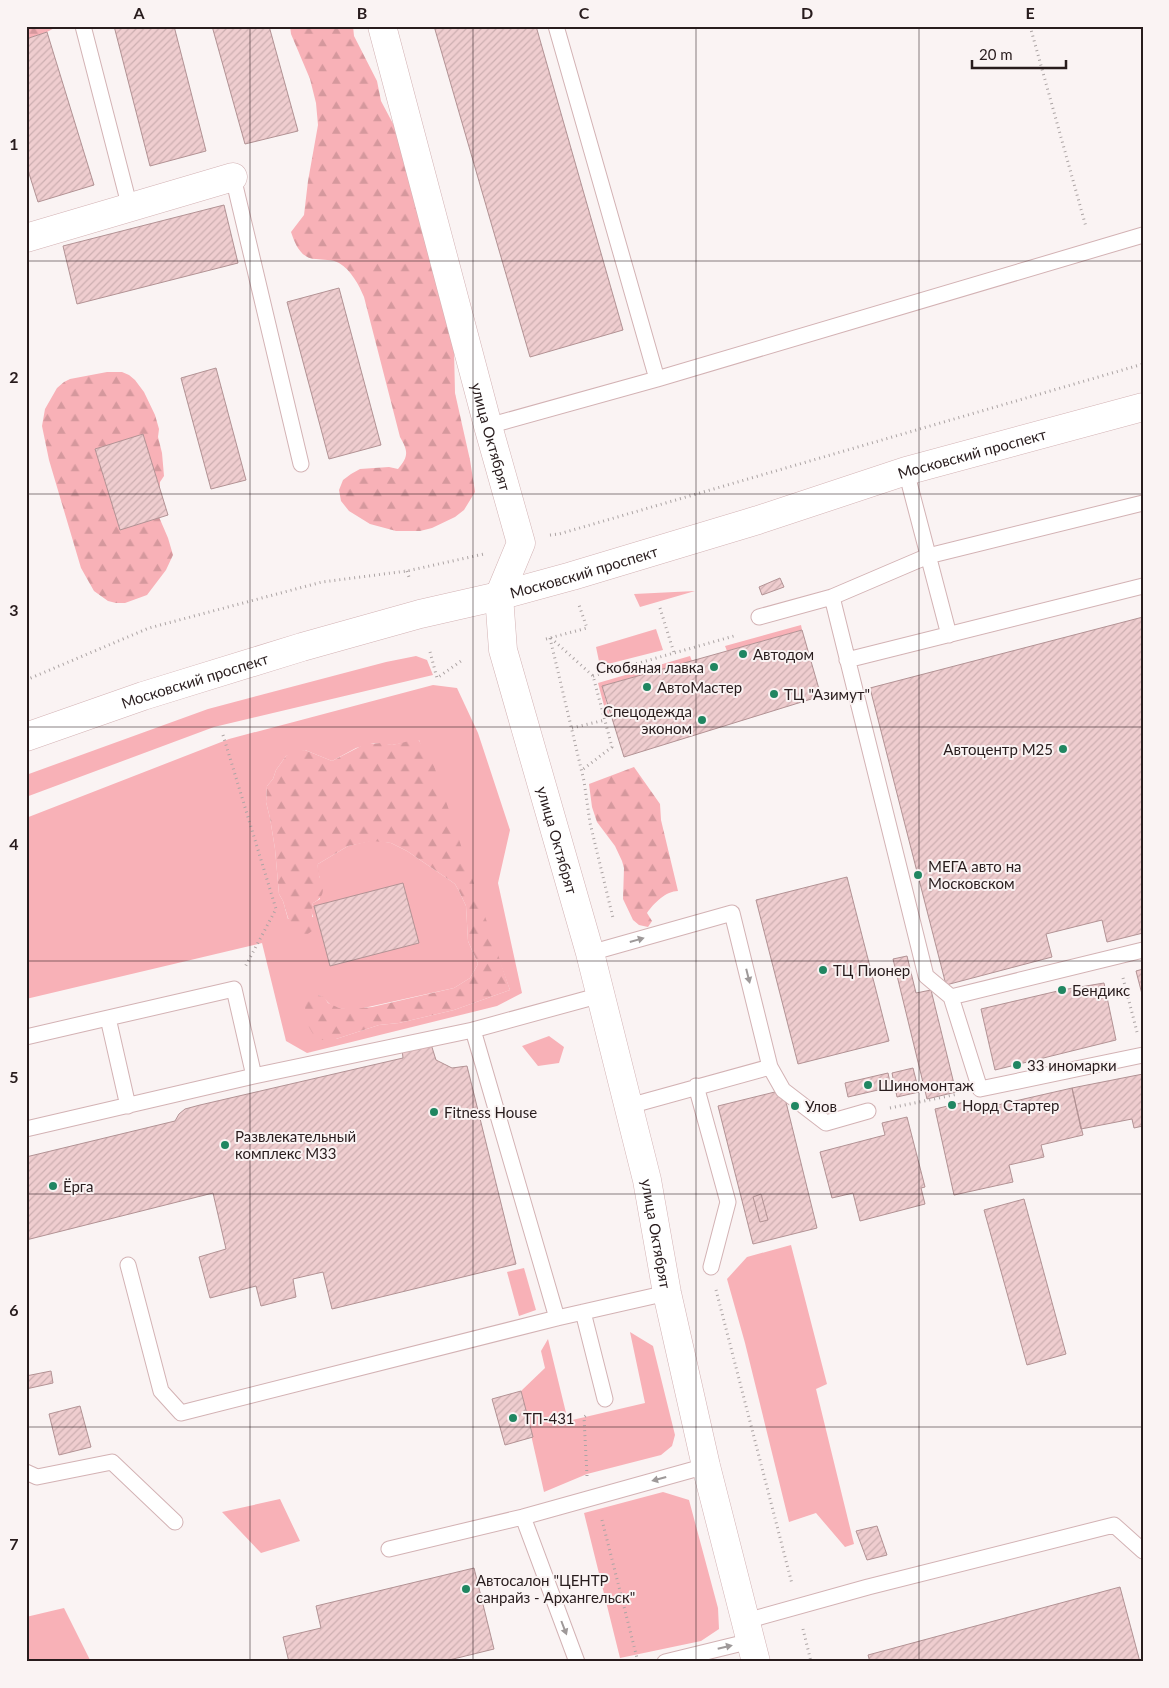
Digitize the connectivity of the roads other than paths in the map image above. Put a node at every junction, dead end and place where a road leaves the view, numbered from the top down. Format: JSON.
{"nodes":[{"id":1,"x":83,"y":26,"type":"edge"},
{"id":2,"x":382,"y":26,"type":"edge"},
{"id":3,"x":556,"y":26,"type":"edge"},
{"id":4,"x":233,"y":178,"type":"joint"},
{"id":5,"x":130,"y":208,"type":"junction"},
{"id":6,"x":1143,"y":235,"type":"edge"},
{"id":7,"x":26,"y":238,"type":"edge"},
{"id":8,"x":658,"y":380,"type":"junction"},
{"id":9,"x":1143,"y":406,"type":"edge"},
{"id":10,"x":488,"y":426,"type":"junction"},
{"id":11,"x":301,"y":464,"type":"dead end"},
{"id":12,"x":906,"y":471,"type":"junction"},
{"id":13,"x":1143,"y":503,"type":"edge"},
{"id":14,"x":928,"y":556,"type":"junction"},
{"id":15,"x":1143,"y":586,"type":"edge"},
{"id":16,"x":499,"y":596,"type":"junction"},
{"id":17,"x":832,"y":597,"type":"junction"},
{"id":18,"x":759,"y":618,"type":"dead end"},
{"id":19,"x":949,"y":635,"type":"junction"},
{"id":20,"x":847,"y":660,"type":"junction"},
{"id":21,"x":26,"y":737,"type":"edge"},
{"id":22,"x":1143,"y":950,"type":"edge"},
{"id":23,"x":590,"y":953,"type":"junction"},
{"id":24,"x":601,"y":995,"type":"junction"},
{"id":25,"x":951,"y":997,"type":"junction"},
{"id":26,"x":108,"y":1018,"type":"junction"},
{"id":27,"x":473,"y":1030,"type":"junction"},
{"id":28,"x":26,"y":1038,"type":"edge"},
{"id":29,"x":1142,"y":1055,"type":"edge"},
{"id":30,"x":770,"y":1067,"type":"junction"},
{"id":31,"x":254,"y":1076,"type":"junction"},
{"id":32,"x":696,"y":1086,"type":"junction"},
{"id":33,"x":128,"y":1106,"type":"junction"},
{"id":34,"x":629,"y":1106,"type":"junction"},
{"id":35,"x":868,"y":1111,"type":"road end"},
{"id":36,"x":26,"y":1129,"type":"edge"},
{"id":37,"x":128,"y":1265,"type":"dead end"},
{"id":38,"x":710,"y":1267,"type":"road end"},
{"id":39,"x":667,"y":1293,"type":"junction"},
{"id":40,"x":582,"y":1312,"type":"junction"},
{"id":41,"x":557,"y":1318,"type":"junction"},
{"id":42,"x":605,"y":1399,"type":"road end"},
{"id":43,"x":706,"y":1466,"type":"junction"},
{"id":44,"x":26,"y":1472,"type":"edge"},
{"id":45,"x":522,"y":1517,"type":"junction"},
{"id":46,"x":175,"y":1522,"type":"dead end"},
{"id":47,"x":389,"y":1549,"type":"dead end"},
{"id":48,"x":1143,"y":1551,"type":"edge"},
{"id":49,"x":751,"y":1641,"type":"edge"},
{"id":50,"x":577,"y":1662,"type":"edge"},
{"id":51,"x":665,"y":1662,"type":"edge"}],
"edges":[{"from":1,"to":5,"type":"lane"},
{"from":2,"to":10,"type":"street","name":"улица Октябрят"},
{"from":3,"to":8,"type":"lane"},
{"from":4,"to":5,"type":"street"},
{"from":4,"to":11,"type":"lane"},
{"from":5,"to":7,"type":"street"},
{"from":6,"to":8,"type":"lane"},
{"from":8,"to":10,"type":"lane"},
{"from":9,"to":12,"type":"street","name":"Московский проспект"},
{"from":10,"to":16,"type":"street","name":"улица Октябрят"},
{"from":12,"to":14,"type":"lane"},
{"from":12,"to":16,"type":"street","name":"Московский проспект"},
{"from":13,"to":14,"type":"lane"},
{"from":14,"to":17,"type":"lane"},
{"from":14,"to":19,"type":"lane"},
{"from":15,"to":19,"type":"lane"},
{"from":16,"to":21,"type":"street","name":"Московский проспект"},
{"from":16,"to":23,"type":"street","name":"улица Октябрят"},
{"from":17,"to":18,"type":"lane"},
{"from":17,"to":20,"type":"lane"},
{"from":19,"to":20,"type":"lane"},
{"from":20,"to":25,"type":"lane"},
{"from":22,"to":25,"type":"lane"},
{"from":23,"to":24,"type":"street","name":"улица Октябрят"},
{"from":23,"to":30,"type":"lane","one_way":true},
{"from":24,"to":27,"type":"lane"},
{"from":24,"to":34,"type":"street","name":"улица Октябрят"},
{"from":25,"to":29,"type":"lane"},
{"from":26,"to":28,"type":"lane"},
{"from":26,"to":31,"type":"lane"},
{"from":26,"to":33,"type":"lane"},
{"from":27,"to":31,"type":"lane"},
{"from":27,"to":41,"type":"lane"},
{"from":30,"to":32,"type":"lane"},
{"from":30,"to":35,"type":"lane"},
{"from":31,"to":33,"type":"lane"},
{"from":32,"to":34,"type":"lane"},
{"from":32,"to":38,"type":"lane"},
{"from":33,"to":36,"type":"lane"},
{"from":34,"to":39,"type":"street","name":"улица Октябрят"},
{"from":37,"to":41,"type":"lane"},
{"from":39,"to":40,"type":"lane"},
{"from":39,"to":43,"type":"street","name":"улица Октябрят"},
{"from":40,"to":41,"type":"lane"},
{"from":40,"to":42,"type":"lane"},
{"from":43,"to":45,"type":"lane","one_way":true},
{"from":43,"to":49,"type":"street","name":"улица Октябрят"},
{"from":44,"to":46,"type":"lane"},
{"from":45,"to":47,"type":"lane"},
{"from":45,"to":50,"type":"lane","one_way":true},
{"from":48,"to":49,"type":"lane"},
{"from":51,"to":49,"type":"lane","one_way":true}]}
